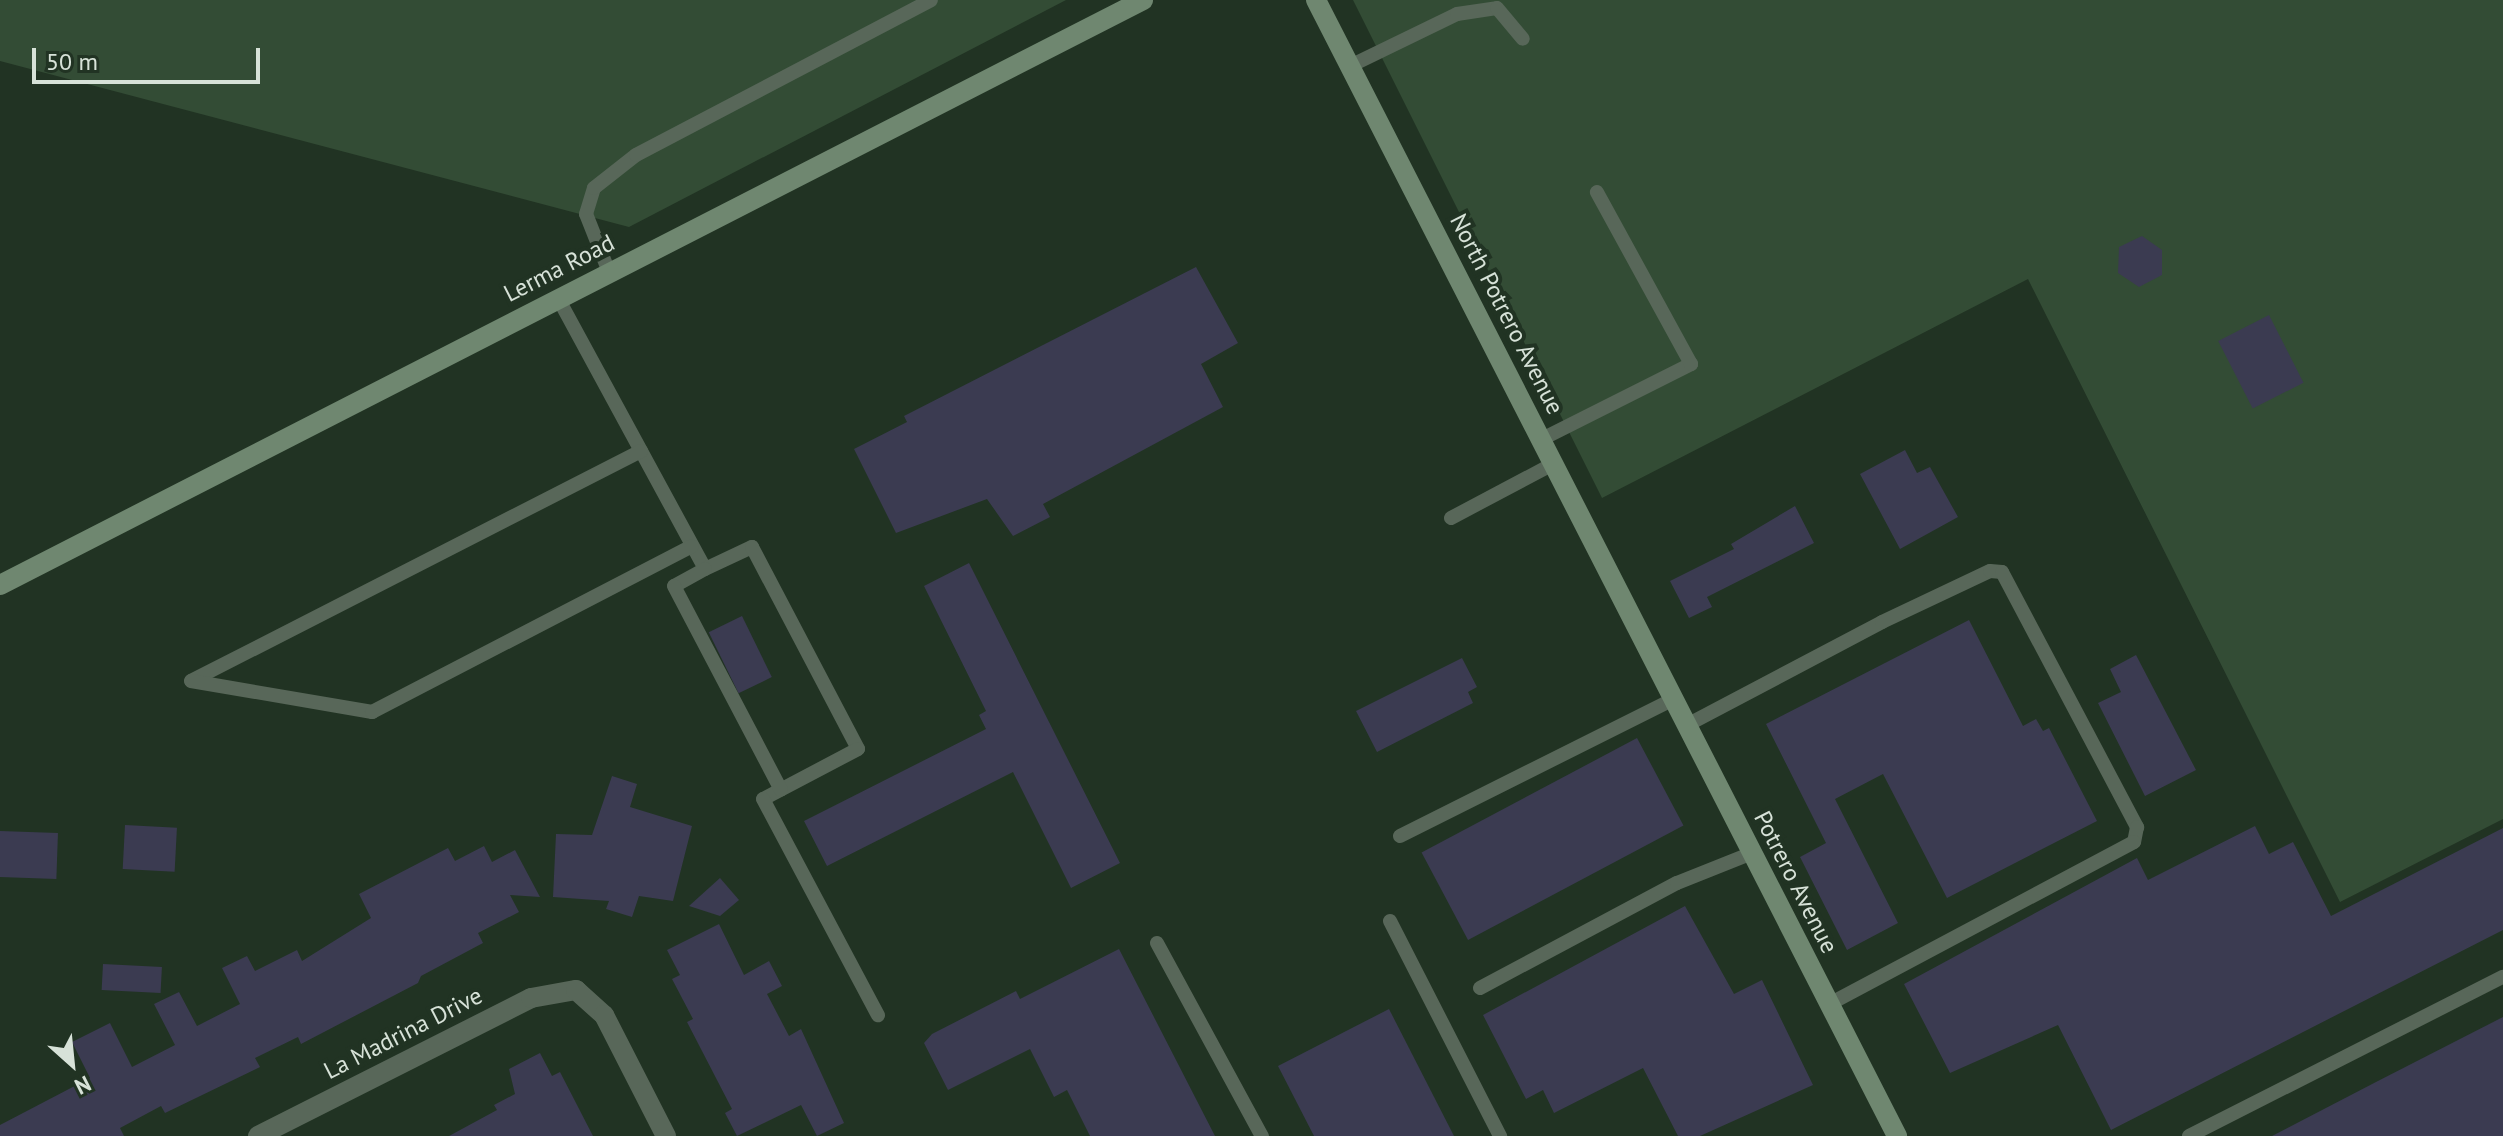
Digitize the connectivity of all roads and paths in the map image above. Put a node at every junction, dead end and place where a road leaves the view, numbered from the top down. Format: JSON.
{"nodes":[{"id":1,"x":931,"y":0,"type":"edge"},
{"id":2,"x":1143,"y":0,"type":"edge"},
{"id":3,"x":1316,"y":0,"type":"edge"},
{"id":4,"x":1115,"y":6,"type":"edge"},
{"id":5,"x":1523,"y":39,"type":"dead end"},
{"id":6,"x":1350,"y":66,"type":"junction"},
{"id":7,"x":1597,"y":192,"type":"dead end"},
{"id":8,"x":609,"y":272,"type":"junction"},
{"id":9,"x":558,"y":298,"type":"junction"},
{"id":10,"x":1542,"y":439,"type":"junction"},
{"id":11,"x":641,"y":451,"type":"junction"},
{"id":12,"x":1555,"y":463,"type":"junction"},
{"id":13,"x":1451,"y":518,"type":"dead end"},
{"id":14,"x":692,"y":546,"type":"junction"},
{"id":15,"x":705,"y":569,"type":"junction"},
{"id":16,"x":0,"y":585,"type":"edge"},
{"id":17,"x":1650,"y":652,"type":"joint"},
{"id":18,"x":1673,"y":699,"type":"junction"},
{"id":19,"x":1687,"y":725,"type":"junction"},
{"id":20,"x":781,"y":790,"type":"junction"},
{"id":21,"x":1400,"y":836,"type":"dead end"},
{"id":22,"x":1752,"y":853,"type":"junction"},
{"id":23,"x":1390,"y":921,"type":"dead end"},
{"id":24,"x":1157,"y":943,"type":"dead end"},
{"id":25,"x":2503,"y":977,"type":"edge"},
{"id":26,"x":1480,"y":988,"type":"dead end"},
{"id":27,"x":1829,"y":1004,"type":"junction"},
{"id":28,"x":878,"y":1015,"type":"dead end"},
{"id":29,"x":271,"y":1133,"type":"edge"},
{"id":30,"x":666,"y":1136,"type":"edge"},
{"id":31,"x":1262,"y":1136,"type":"edge"},
{"id":32,"x":1500,"y":1136,"type":"edge"},
{"id":33,"x":1897,"y":1136,"type":"edge"},
{"id":34,"x":2189,"y":1136,"type":"edge"}],
"edges":[{"from":1,"to":8,"type":"lane"},
{"from":2,"to":4,"type":"street","name":"Lerma Road"},
{"from":3,"to":6,"type":"street","name":"North Potrero Avenue"},
{"from":4,"to":8,"type":"street","name":"Lerma Road"},
{"from":5,"to":6,"type":"lane"},
{"from":6,"to":10,"type":"street","name":"North Potrero Avenue"},
{"from":7,"to":10,"type":"lane"},
{"from":8,"to":9,"type":"street","name":"Lerma Road"},
{"from":9,"to":11,"type":"lane"},
{"from":9,"to":16,"type":"street","name":"Lerma Road"},
{"from":10,"to":12,"type":"street","name":"North Potrero Avenue"},
{"from":11,"to":14,"type":"lane"},
{"from":11,"to":14,"type":"lane"},
{"from":12,"to":13,"type":"lane"},
{"from":12,"to":17,"type":"street","name":"North Potrero Avenue"},
{"from":14,"to":15,"type":"lane"},
{"from":15,"to":20,"type":"lane"},
{"from":15,"to":20,"type":"lane"},
{"from":17,"to":18,"type":"street","name":"Potrero Avenue"},
{"from":18,"to":19,"type":"street","name":"Potrero Avenue"},
{"from":18,"to":21,"type":"lane"},
{"from":19,"to":22,"type":"street","name":"Potrero Avenue"},
{"from":19,"to":27,"type":"lane"},
{"from":20,"to":28,"type":"lane"},
{"from":22,"to":26,"type":"lane"},
{"from":22,"to":27,"type":"street","name":"Potrero Avenue"},
{"from":23,"to":32,"type":"lane"},
{"from":24,"to":31,"type":"lane"},
{"from":25,"to":34,"type":"lane"},
{"from":27,"to":33,"type":"street","name":"Potrero Avenue"},
{"from":29,"to":30,"type":"street","name":"La Madrina Drive"}]}
